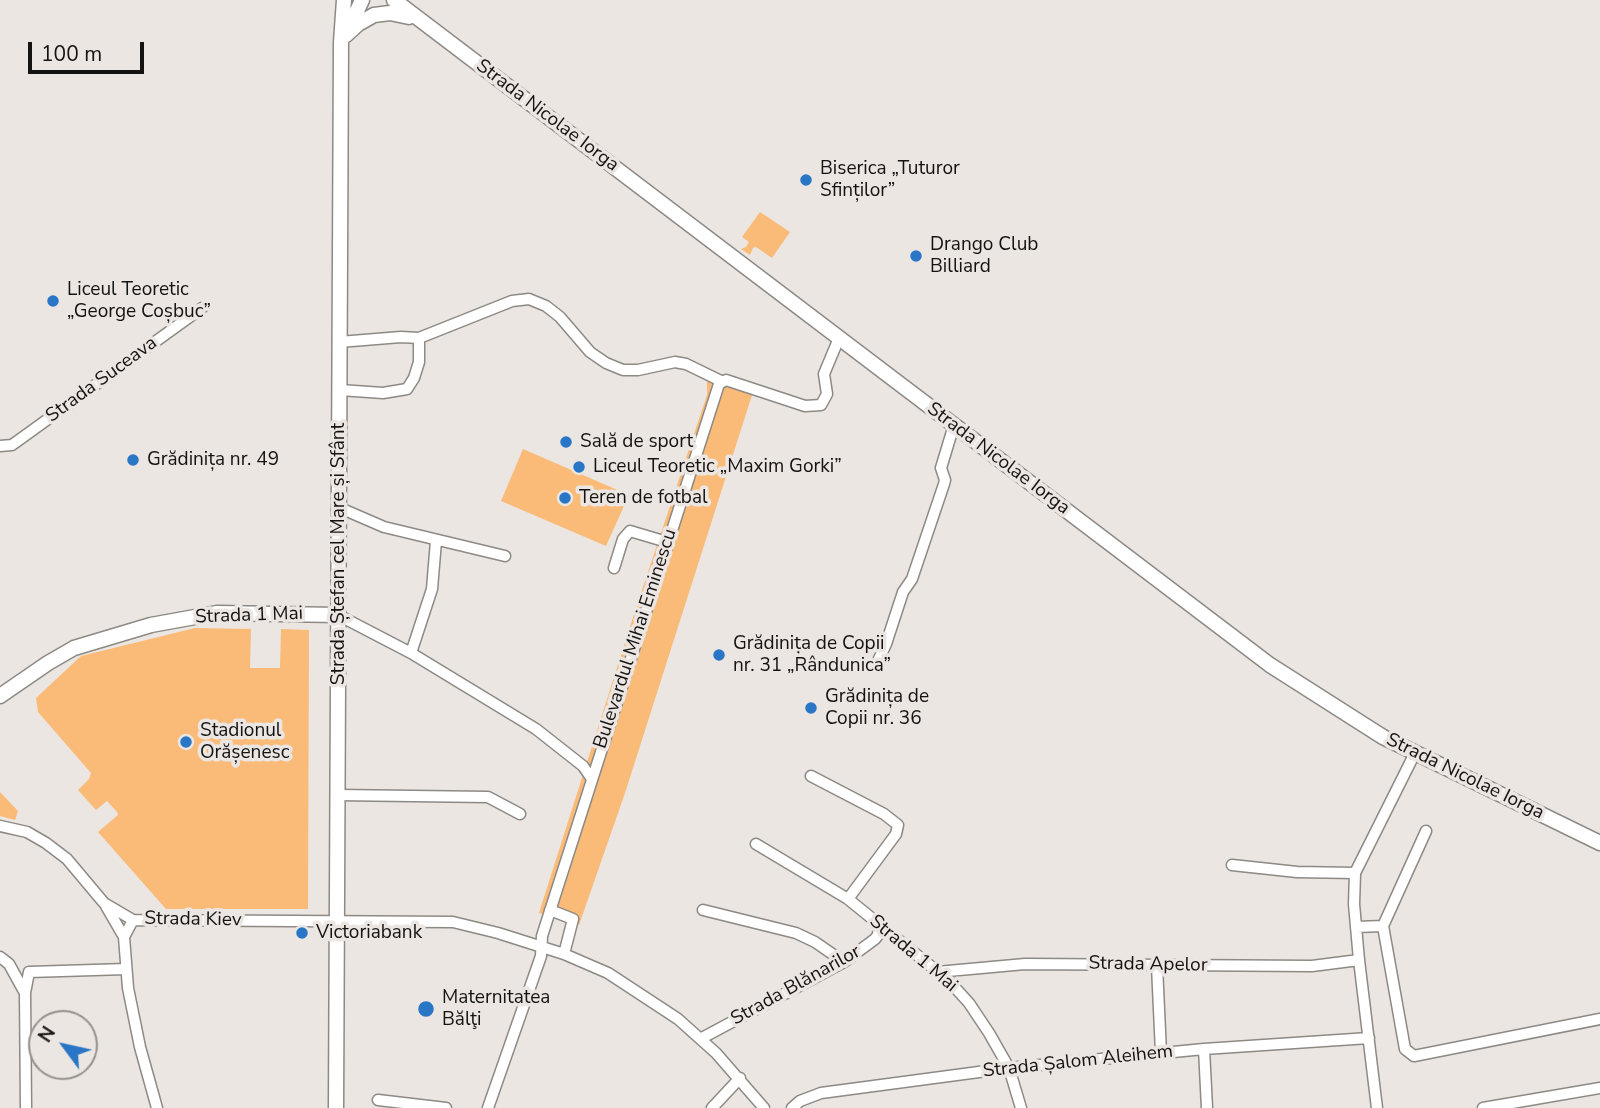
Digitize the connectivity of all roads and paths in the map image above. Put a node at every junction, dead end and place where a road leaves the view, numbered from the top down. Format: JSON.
{"nodes":[{"id":1,"x":344,"y":0,"type":"edge"},
{"id":2,"x":362,"y":0,"type":"edge"},
{"id":3,"x":384,"y":0,"type":"edge"},
{"id":4,"x":394,"y":0,"type":"edge"},
{"id":5,"x":402,"y":0,"type":"edge"},
{"id":6,"x":411,"y":15,"type":"junction"},
{"id":7,"x":343,"y":38,"type":"junction"},
{"id":8,"x":202,"y":308,"type":"dead end"},
{"id":9,"x":419,"y":338,"type":"junction"},
{"id":10,"x":839,"y":338,"type":"junction"},
{"id":11,"x":339,"y":342,"type":"junction"},
{"id":12,"x":721,"y":381,"type":"junction"},
{"id":13,"x":340,"y":390,"type":"junction"},
{"id":14,"x":954,"y":425,"type":"junction"},
{"id":15,"x":0,"y":446,"type":"edge"},
{"id":16,"x":340,"y":508,"type":"junction"},
{"id":17,"x":436,"y":541,"type":"junction"},
{"id":18,"x":667,"y":542,"type":"junction"},
{"id":19,"x":505,"y":556,"type":"dead end"},
{"id":20,"x":614,"y":568,"type":"dead end"},
{"id":21,"x":338,"y":615,"type":"junction"},
{"id":22,"x":411,"y":653,"type":"junction"},
{"id":23,"x":877,"y":663,"type":"dead end"},
{"id":24,"x":0,"y":696,"type":"edge"},
{"id":25,"x":1415,"y":754,"type":"junction"},
{"id":26,"x":811,"y":776,"type":"dead end"},
{"id":27,"x":592,"y":779,"type":"junction"},
{"id":28,"x":337,"y":795,"type":"junction"},
{"id":29,"x":520,"y":814,"type":"dead end"},
{"id":30,"x":0,"y":826,"type":"edge"},
{"id":31,"x":1426,"y":831,"type":"dead end"},
{"id":32,"x":1600,"y":843,"type":"edge"},
{"id":33,"x":756,"y":844,"type":"dead end"},
{"id":34,"x":1232,"y":865,"type":"dead end"},
{"id":35,"x":1355,"y":873,"type":"junction"},
{"id":36,"x":848,"y":899,"type":"junction"},
{"id":37,"x":104,"y":903,"type":"junction"},
{"id":38,"x":550,"y":910,"type":"junction"},
{"id":39,"x":703,"y":910,"type":"dead end"},
{"id":40,"x":133,"y":920,"type":"junction"},
{"id":41,"x":336,"y":921,"type":"junction"},
{"id":42,"x":879,"y":925,"type":"junction"},
{"id":43,"x":1383,"y":926,"type":"junction"},
{"id":44,"x":1356,"y":928,"type":"junction"},
{"id":45,"x":124,"y":937,"type":"junction"},
{"id":46,"x":542,"y":947,"type":"junction"},
{"id":47,"x":564,"y":954,"type":"junction"},
{"id":48,"x":0,"y":957,"type":"edge"},
{"id":49,"x":1359,"y":960,"type":"junction"},
{"id":50,"x":844,"y":962,"type":"junction"},
{"id":51,"x":1157,"y":966,"type":"junction"},
{"id":52,"x":127,"y":969,"type":"junction"},
{"id":53,"x":937,"y":972,"type":"junction"},
{"id":54,"x":25,"y":993,"type":"junction"},
{"id":55,"x":1600,"y":1019,"type":"edge"},
{"id":56,"x":702,"y":1038,"type":"junction"},
{"id":57,"x":1368,"y":1038,"type":"junction"},
{"id":58,"x":1204,"y":1049,"type":"junction"},
{"id":59,"x":1161,"y":1053,"type":"junction"},
{"id":60,"x":1009,"y":1068,"type":"junction"},
{"id":61,"x":740,"y":1078,"type":"junction"},
{"id":62,"x":1600,"y":1088,"type":"edge"},
{"id":63,"x":378,"y":1100,"type":"dead end"},
{"id":64,"x":26,"y":1108,"type":"edge"},
{"id":65,"x":157,"y":1108,"type":"edge"},
{"id":66,"x":337,"y":1108,"type":"edge"},
{"id":67,"x":446,"y":1108,"type":"edge"},
{"id":68,"x":488,"y":1108,"type":"edge"},
{"id":69,"x":712,"y":1108,"type":"edge"},
{"id":70,"x":764,"y":1108,"type":"edge"},
{"id":71,"x":792,"y":1108,"type":"edge"},
{"id":72,"x":1021,"y":1108,"type":"edge"},
{"id":73,"x":1207,"y":1108,"type":"edge"},
{"id":74,"x":1377,"y":1108,"type":"edge"},
{"id":75,"x":1483,"y":1108,"type":"edge"}],
"edges":[{"from":1,"to":7,"type":"main road","name":"Strada Ștefan cel Mare și Sfânt"},
{"from":2,"to":7,"type":"main road"},
{"from":3,"to":6,"type":"main road","name":"Strada Nicolae Iorga"},
{"from":4,"to":6,"type":"main road","name":"Strada Nicolae Iorga"},
{"from":5,"to":6,"type":"main road"},
{"from":6,"to":7,"type":"main road"},
{"from":6,"to":10,"type":"main road","name":"Strada Nicolae Iorga"},
{"from":7,"to":11,"type":"main road","name":"Strada Ștefan cel Mare și Sfânt"},
{"from":8,"to":15,"type":"street","name":"Strada Suceava"},
{"from":9,"to":11,"type":"street"},
{"from":9,"to":12,"type":"street"},
{"from":9,"to":13,"type":"street"},
{"from":10,"to":12,"type":"street"},
{"from":10,"to":14,"type":"main road","name":"Strada Nicolae Iorga"},
{"from":11,"to":13,"type":"main road","name":"Strada Ștefan cel Mare și Sfânt"},
{"from":12,"to":18,"type":"street","name":"Bulevardul Mihai Eminescu"},
{"from":13,"to":16,"type":"main road","name":"Strada Ștefan cel Mare și Sfânt"},
{"from":14,"to":23,"type":"street"},
{"from":14,"to":25,"type":"main road","name":"Strada Nicolae Iorga"},
{"from":16,"to":17,"type":"street"},
{"from":16,"to":21,"type":"main road","name":"Strada Ștefan cel Mare și Sfânt"},
{"from":17,"to":19,"type":"street"},
{"from":17,"to":22,"type":"street"},
{"from":18,"to":20,"type":"street"},
{"from":18,"to":27,"type":"street","name":"Bulevardul Mihai Eminescu"},
{"from":21,"to":22,"type":"street","name":"Strada 1 Mai"},
{"from":21,"to":24,"type":"main road","name":"Strada 1 Mai"},
{"from":21,"to":28,"type":"main road","name":"Strada Ștefan cel Mare și Sfânt"},
{"from":22,"to":27,"type":"street","name":"Strada 1 Mai"},
{"from":25,"to":32,"type":"main road","name":"Strada Nicolae Iorga"},
{"from":25,"to":35,"type":"street"},
{"from":26,"to":36,"type":"street"},
{"from":27,"to":38,"type":"street","name":"Bulevardul Mihai Eminescu"},
{"from":28,"to":29,"type":"street"},
{"from":28,"to":41,"type":"main road","name":"Strada Ștefan cel Mare și Sfânt"},
{"from":30,"to":37,"type":"street","name":"Strada Kiev"},
{"from":31,"to":43,"type":"street"},
{"from":33,"to":36,"type":"street","name":"Strada 1 Mai"},
{"from":34,"to":35,"type":"street"},
{"from":35,"to":44,"type":"street"},
{"from":36,"to":42,"type":"street","name":"Strada 1 Mai"},
{"from":37,"to":40,"type":"street","name":"Strada Kiev"},
{"from":37,"to":45,"type":"street"},
{"from":38,"to":46,"type":"street","name":"Bulevardul Mihai Eminescu"},
{"from":38,"to":47,"type":"street"},
{"from":39,"to":50,"type":"street"},
{"from":40,"to":41,"type":"street","name":"Strada Kiev"},
{"from":40,"to":45,"type":"street"},
{"from":41,"to":46,"type":"street","name":"Strada Kiev"},
{"from":41,"to":66,"type":"main road","name":"Strada Ștefan cel Mare și Sfânt"},
{"from":42,"to":50,"type":"street","name":"Strada Blănarilor"},
{"from":42,"to":53,"type":"street","name":"Strada 1 Mai"},
{"from":43,"to":44,"type":"street"},
{"from":43,"to":55,"type":"street"},
{"from":44,"to":49,"type":"street"},
{"from":45,"to":52,"type":"street"},
{"from":46,"to":47,"type":"street","name":"Strada Kiev"},
{"from":46,"to":68,"type":"street","name":"Bulevardul Mihai Eminescu"},
{"from":47,"to":56,"type":"street","name":"Strada Kiev"},
{"from":48,"to":54,"type":"street"},
{"from":49,"to":51,"type":"street","name":"Strada Apelor"},
{"from":49,"to":57,"type":"street"},
{"from":50,"to":56,"type":"street","name":"Strada Blănarilor"},
{"from":51,"to":53,"type":"street","name":"Strada Apelor"},
{"from":51,"to":59,"type":"street"},
{"from":52,"to":54,"type":"street"},
{"from":52,"to":65,"type":"street"},
{"from":53,"to":60,"type":"street","name":"Strada 1 Mai"},
{"from":54,"to":64,"type":"street"},
{"from":56,"to":61,"type":"street","name":"Strada Kiev"},
{"from":57,"to":58,"type":"street","name":"Strada Șalom Aleihem"},
{"from":57,"to":74,"type":"street"},
{"from":58,"to":59,"type":"street","name":"Strada Șalom Aleihem"},
{"from":58,"to":73,"type":"street"},
{"from":59,"to":60,"type":"street","name":"Strada Șalom Aleihem"},
{"from":60,"to":71,"type":"street","name":"Strada Șalom Aleihem"},
{"from":60,"to":72,"type":"street","name":"Strada 1 Mai"},
{"from":61,"to":69,"type":"street"},
{"from":61,"to":70,"type":"street","name":"Strada Kiev"},
{"from":62,"to":75,"type":"street"},
{"from":63,"to":67,"type":"street"}]}
